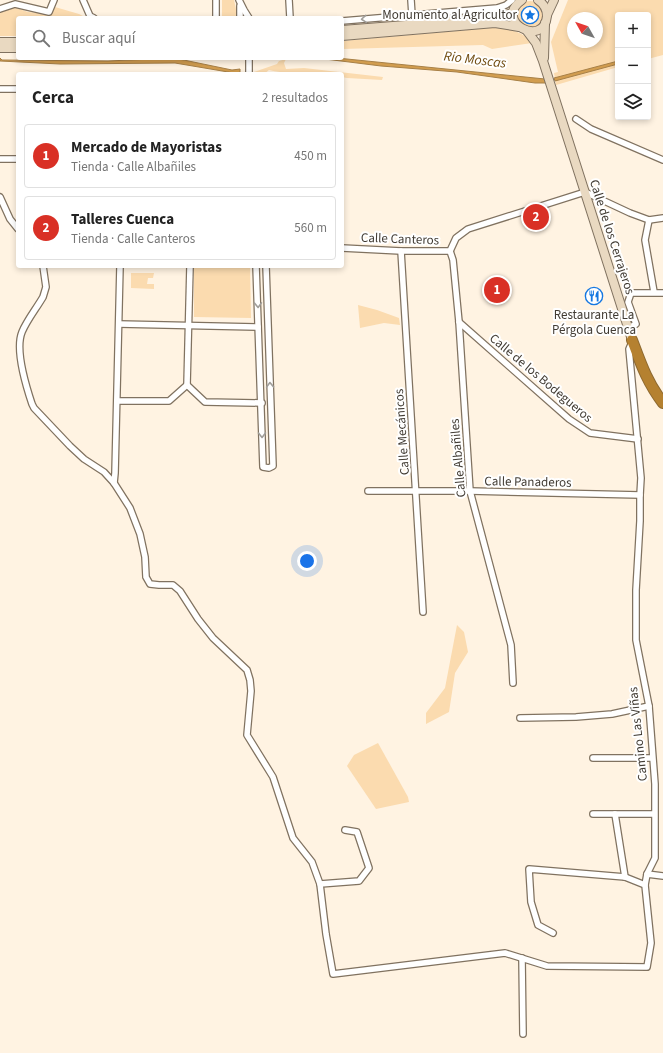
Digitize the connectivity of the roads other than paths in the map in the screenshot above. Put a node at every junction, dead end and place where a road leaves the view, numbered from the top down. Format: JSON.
{"nodes":[{"id":1,"x":54,"y":0,"type":"edge"},
{"id":2,"x":83,"y":0,"type":"edge"},
{"id":3,"x":216,"y":0,"type":"edge"},
{"id":4,"x":289,"y":0,"type":"edge"},
{"id":5,"x":411,"y":0,"type":"edge"},
{"id":6,"x":518,"y":0,"type":"edge"},
{"id":7,"x":539,"y":0,"type":"edge"},
{"id":8,"x":554,"y":0,"type":"edge"},
{"id":9,"x":14,"y":2,"type":"edge"},
{"id":10,"x":239,"y":2,"type":"edge"},
{"id":11,"x":0,"y":9,"type":"edge"},
{"id":12,"x":474,"y":9,"type":"junction"},
{"id":13,"x":514,"y":12,"type":"junction"},
{"id":14,"x":412,"y":15,"type":"junction"},
{"id":15,"x":90,"y":16,"type":"edge"},
{"id":16,"x":216,"y":16,"type":"edge"},
{"id":17,"x":240,"y":16,"type":"edge"},
{"id":18,"x":249,"y":16,"type":"edge"},
{"id":19,"x":290,"y":16,"type":"edge"},
{"id":20,"x":489,"y":18,"type":"junction"},
{"id":21,"x":546,"y":19,"type":"junction"},
{"id":22,"x":344,"y":21,"type":"edge"},
{"id":23,"x":519,"y":27,"type":"junction"},
{"id":24,"x":344,"y":30,"type":"edge"},
{"id":25,"x":527,"y":31,"type":"junction"},
{"id":26,"x":344,"y":36,"type":"edge"},
{"id":27,"x":0,"y":42,"type":"edge"},
{"id":28,"x":16,"y":42,"type":"edge"},
{"id":29,"x":0,"y":48,"type":"edge"},
{"id":30,"x":16,"y":48,"type":"edge"},
{"id":31,"x":248,"y":60,"type":"edge"},
{"id":32,"x":543,"y":61,"type":"junction"},
{"id":33,"x":249,"y":72,"type":"edge"},
{"id":34,"x":0,"y":89,"type":"edge"},
{"id":35,"x":16,"y":89,"type":"edge"},
{"id":36,"x":576,"y":120,"type":"dead end"},
{"id":37,"x":0,"y":159,"type":"edge"},
{"id":38,"x":16,"y":159,"type":"edge"},
{"id":39,"x":663,"y":160,"type":"edge"},
{"id":40,"x":585,"y":192,"type":"junction"},
{"id":41,"x":0,"y":197,"type":"edge"},
{"id":42,"x":663,"y":218,"type":"edge"},
{"id":43,"x":649,"y":220,"type":"junction"},
{"id":44,"x":16,"y":226,"type":"edge"},
{"id":45,"x":344,"y":248,"type":"edge"},
{"id":46,"x":401,"y":251,"type":"junction"},
{"id":47,"x":450,"y":251,"type":"junction"},
{"id":48,"x":44,"y":268,"type":"edge"},
{"id":49,"x":120,"y":268,"type":"edge"},
{"id":50,"x":190,"y":268,"type":"edge"},
{"id":51,"x":256,"y":268,"type":"edge"},
{"id":52,"x":266,"y":268,"type":"edge"},
{"id":53,"x":654,"y":292,"type":"junction"},
{"id":54,"x":663,"y":293,"type":"edge"},
{"id":55,"x":459,"y":322,"type":"junction"},
{"id":56,"x":119,"y":324,"type":"junction"},
{"id":57,"x":189,"y":325,"type":"junction"},
{"id":58,"x":258,"y":327,"type":"junction"},
{"id":59,"x":629,"y":328,"type":"junction"},
{"id":60,"x":632,"y":340,"type":"junction"},
{"id":61,"x":187,"y":385,"type":"junction"},
{"id":62,"x":117,"y":400,"type":"junction"},
{"id":63,"x":262,"y":403,"type":"junction"},
{"id":64,"x":663,"y":403,"type":"edge"},
{"id":65,"x":638,"y":439,"type":"junction"},
{"id":66,"x":114,"y":482,"type":"junction"},
{"id":67,"x":368,"y":491,"type":"dead end"},
{"id":68,"x":416,"y":491,"type":"junction"},
{"id":69,"x":470,"y":491,"type":"junction"},
{"id":70,"x":640,"y":495,"type":"junction"},
{"id":71,"x":423,"y":612,"type":"dead end"},
{"id":72,"x":513,"y":683,"type":"dead end"},
{"id":73,"x":649,"y":706,"type":"junction"},
{"id":74,"x":520,"y":718,"type":"dead end"},
{"id":75,"x":593,"y":758,"type":"dead end"},
{"id":76,"x":652,"y":758,"type":"junction"},
{"id":77,"x":593,"y":814,"type":"dead end"},
{"id":78,"x":615,"y":814,"type":"junction"},
{"id":79,"x":654,"y":814,"type":"junction"},
{"id":80,"x":345,"y":830,"type":"dead end"},
{"id":81,"x":647,"y":874,"type":"junction"},
{"id":82,"x":663,"y":876,"type":"edge"},
{"id":83,"x":625,"y":877,"type":"junction"},
{"id":84,"x":320,"y":884,"type":"junction"},
{"id":85,"x":646,"y":885,"type":"junction"},
{"id":86,"x":553,"y":934,"type":"dead end"},
{"id":87,"x":522,"y":958,"type":"junction"},
{"id":88,"x":523,"y":1034,"type":"dead end"}],
"edges":[{"from":1,"to":9,"type":"street"},
{"from":2,"to":15,"type":"street"},
{"from":3,"to":16,"type":"street"},
{"from":4,"to":19,"type":"street"},
{"from":5,"to":14,"type":"street"},
{"from":6,"to":12,"type":"street"},
{"from":6,"to":13,"type":"main road"},
{"from":7,"to":21,"type":"main road"},
{"from":8,"to":21,"type":"main road"},
{"from":9,"to":11,"type":"street"},
{"from":10,"to":17,"type":"street"},
{"from":10,"to":18,"type":"street"},
{"from":12,"to":14,"type":"street"},
{"from":12,"to":20,"type":"street"},
{"from":13,"to":20,"type":"main road"},
{"from":13,"to":23,"type":"main road"},
{"from":14,"to":22,"type":"street","one_way":true},
{"from":20,"to":24,"type":"main road"},
{"from":21,"to":25,"type":"main road"},
{"from":21,"to":32,"type":"main road","name":"Calle de los Cerrajeros"},
{"from":23,"to":25,"type":"main road"},
{"from":23,"to":26,"type":"main road"},
{"from":25,"to":32,"type":"main road","name":"Calle de los Cerrajeros"},
{"from":27,"to":28,"type":"main road"},
{"from":29,"to":30,"type":"main road"},
{"from":31,"to":33,"type":"street"},
{"from":32,"to":40,"type":"main road","name":"Calle de los Cerrajeros"},
{"from":34,"to":35,"type":"street"},
{"from":36,"to":39,"type":"street"},
{"from":37,"to":38,"type":"street"},
{"from":40,"to":43,"type":"street"},
{"from":40,"to":47,"type":"street","name":"Calle Canteros"},
{"from":40,"to":59,"type":"main road","name":"Calle de los Cerrajeros"},
{"from":41,"to":44,"type":"street"},
{"from":42,"to":43,"type":"street"},
{"from":43,"to":53,"type":"street"},
{"from":45,"to":46,"type":"street","name":"Calle Canteros"},
{"from":46,"to":47,"type":"street","name":"Calle Canteros"},
{"from":46,"to":68,"type":"street","name":"Calle Mecánicos"},
{"from":47,"to":55,"type":"street","name":"Calle Albañiles"},
{"from":48,"to":66,"type":"street"},
{"from":49,"to":56,"type":"street"},
{"from":50,"to":57,"type":"street"},
{"from":51,"to":58,"type":"street","one_way":true},
{"from":63,"to":52,"type":"street","one_way":true},
{"from":53,"to":54,"type":"street"},
{"from":53,"to":59,"type":"street"},
{"from":55,"to":65,"type":"street","name":"Calle de los Bodegueros"},
{"from":55,"to":69,"type":"street","name":"Calle Albañiles"},
{"from":56,"to":57,"type":"street"},
{"from":56,"to":62,"type":"street"},
{"from":57,"to":58,"type":"street"},
{"from":57,"to":61,"type":"street"},
{"from":58,"to":63,"type":"street"},
{"from":59,"to":60,"type":"main road","name":"Calle de los Cerrajeros"},
{"from":60,"to":64,"type":"highway"},
{"from":60,"to":65,"type":"street","name":"Calle de los Cerrajeros"},
{"from":61,"to":62,"type":"street"},
{"from":61,"to":63,"type":"street"},
{"from":62,"to":66,"type":"street"},
{"from":65,"to":70,"type":"street","name":"Calle de los Cerrajeros"},
{"from":66,"to":84,"type":"street"},
{"from":67,"to":68,"type":"street","name":"Calle Panaderos"},
{"from":68,"to":69,"type":"street","name":"Calle Panaderos"},
{"from":68,"to":71,"type":"street","name":"Calle Mecánicos"},
{"from":69,"to":70,"type":"street","name":"Calle Panaderos"},
{"from":69,"to":72,"type":"street","name":"Calle Albañiles"},
{"from":70,"to":73,"type":"street","name":"Camino Las Viñas"},
{"from":73,"to":74,"type":"street"},
{"from":73,"to":76,"type":"street","name":"Camino Las Viñas"},
{"from":75,"to":76,"type":"street"},
{"from":76,"to":79,"type":"street","name":"Camino Las Viñas"},
{"from":77,"to":78,"type":"street"},
{"from":78,"to":79,"type":"street"},
{"from":78,"to":83,"type":"street"},
{"from":79,"to":81,"type":"street","name":"Camino Las Viñas"},
{"from":80,"to":84,"type":"street"},
{"from":81,"to":82,"type":"street"},
{"from":81,"to":85,"type":"street","name":"Camino Las Viñas"},
{"from":83,"to":85,"type":"street"},
{"from":83,"to":86,"type":"street"},
{"from":84,"to":87,"type":"street"},
{"from":85,"to":87,"type":"street","name":"Camino Las Viñas"},
{"from":87,"to":88,"type":"street"}]}
